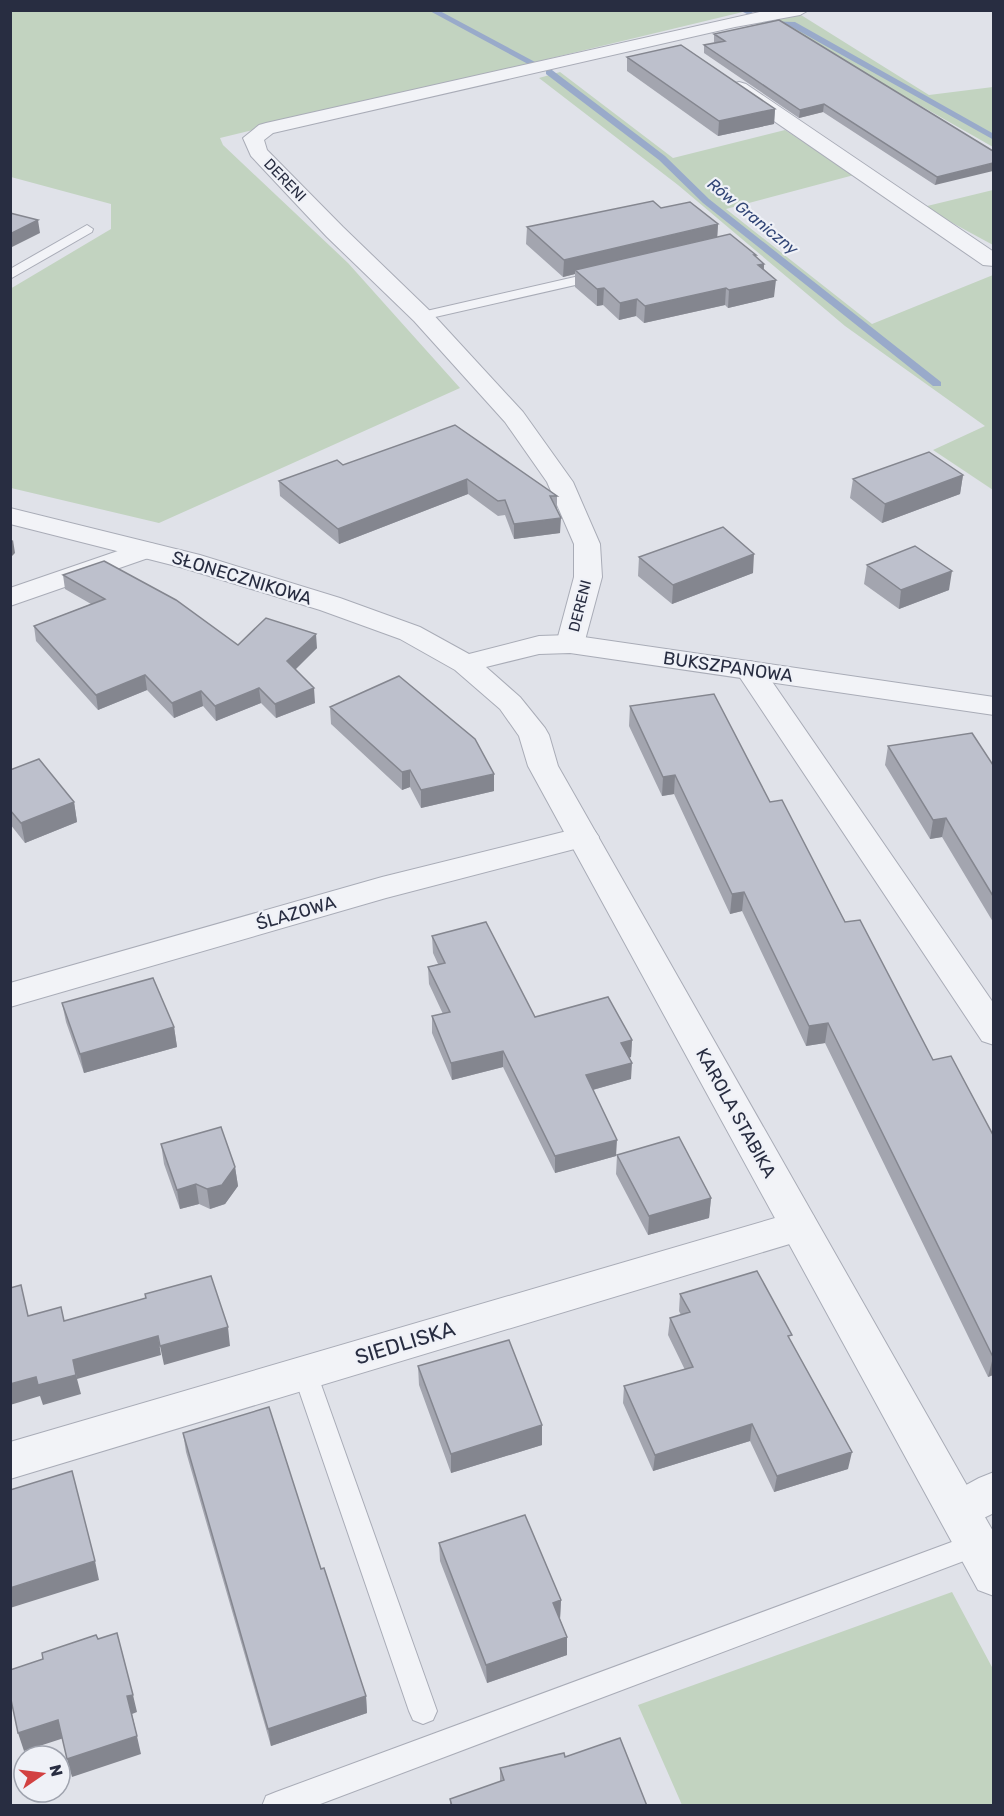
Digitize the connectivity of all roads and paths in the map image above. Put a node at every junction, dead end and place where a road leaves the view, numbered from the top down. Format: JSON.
{"nodes":[{"id":1,"x":800,"y":10,"type":"edge"},
{"id":2,"x":665,"y":38,"type":"junction"},
{"id":3,"x":684,"y":50,"type":"edge"},
{"id":4,"x":720,"y":75,"type":"edge"},
{"id":5,"x":87,"y":229,"type":"dead end"},
{"id":6,"x":992,"y":260,"type":"dead end"},
{"id":7,"x":614,"y":271,"type":"edge"},
{"id":8,"x":10,"y":274,"type":"edge"},
{"id":9,"x":422,"y":316,"type":"junction"},
{"id":10,"x":10,"y":516,"type":"edge"},
{"id":11,"x":144,"y":550,"type":"junction"},
{"id":12,"x":10,"y":598,"type":"edge"},
{"id":13,"x":570,"y":644,"type":"junction"},
{"id":14,"x":465,"y":664,"type":"junction"},
{"id":15,"x":750,"y":670,"type":"junction"},
{"id":16,"x":993,"y":706,"type":"edge"},
{"id":17,"x":583,"y":837,"type":"junction"},
{"id":18,"x":10,"y":995,"type":"edge"},
{"id":19,"x":993,"y":1032,"type":"edge"},
{"id":20,"x":799,"y":1226,"type":"junction"},
{"id":21,"x":305,"y":1373,"type":"junction"},
{"id":22,"x":10,"y":1461,"type":"edge"},
{"id":23,"x":976,"y":1516,"type":"edge"},
{"id":24,"x":993,"y":1576,"type":"edge"},
{"id":25,"x":423,"y":1712,"type":"dead end"},
{"id":26,"x":276,"y":1806,"type":"edge"}],
"edges":[{"from":1,"to":2,"type":"street","name":"DERENI"},
{"from":2,"to":3,"type":"street"},
{"from":2,"to":9,"type":"street","name":"DERENI"},
{"from":4,"to":6,"type":"street"},
{"from":5,"to":8,"type":"lane"},
{"from":7,"to":9,"type":"lane"},
{"from":9,"to":13,"type":"street","name":"DERENI"},
{"from":10,"to":11,"type":"street","name":"SŁONECZNIKOWA"},
{"from":11,"to":12,"type":"street"},
{"from":11,"to":14,"type":"street","name":"SŁONECZNIKOWA"},
{"from":13,"to":14,"type":"street","name":"BUKSZPANOWA"},
{"from":13,"to":15,"type":"street","name":"BUKSZPANOWA"},
{"from":14,"to":17,"type":"street","name":"KAROLA STABIKA"},
{"from":15,"to":16,"type":"street","name":"BUKSZPANOWA"},
{"from":15,"to":19,"type":"street"},
{"from":17,"to":18,"type":"street","name":"ŚLAZOWA"},
{"from":17,"to":20,"type":"street","name":"KAROLA STABIKA"},
{"from":20,"to":21,"type":"street","name":"SIEDLISKA"},
{"from":20,"to":23,"type":"street","name":"KAROLA STABIKA"},
{"from":21,"to":22,"type":"street","name":"SIEDLISKA"},
{"from":21,"to":25,"type":"lane"},
{"from":23,"to":24,"type":"street","name":"KAROLA STABIKA"},
{"from":23,"to":26,"type":"lane"}]}
